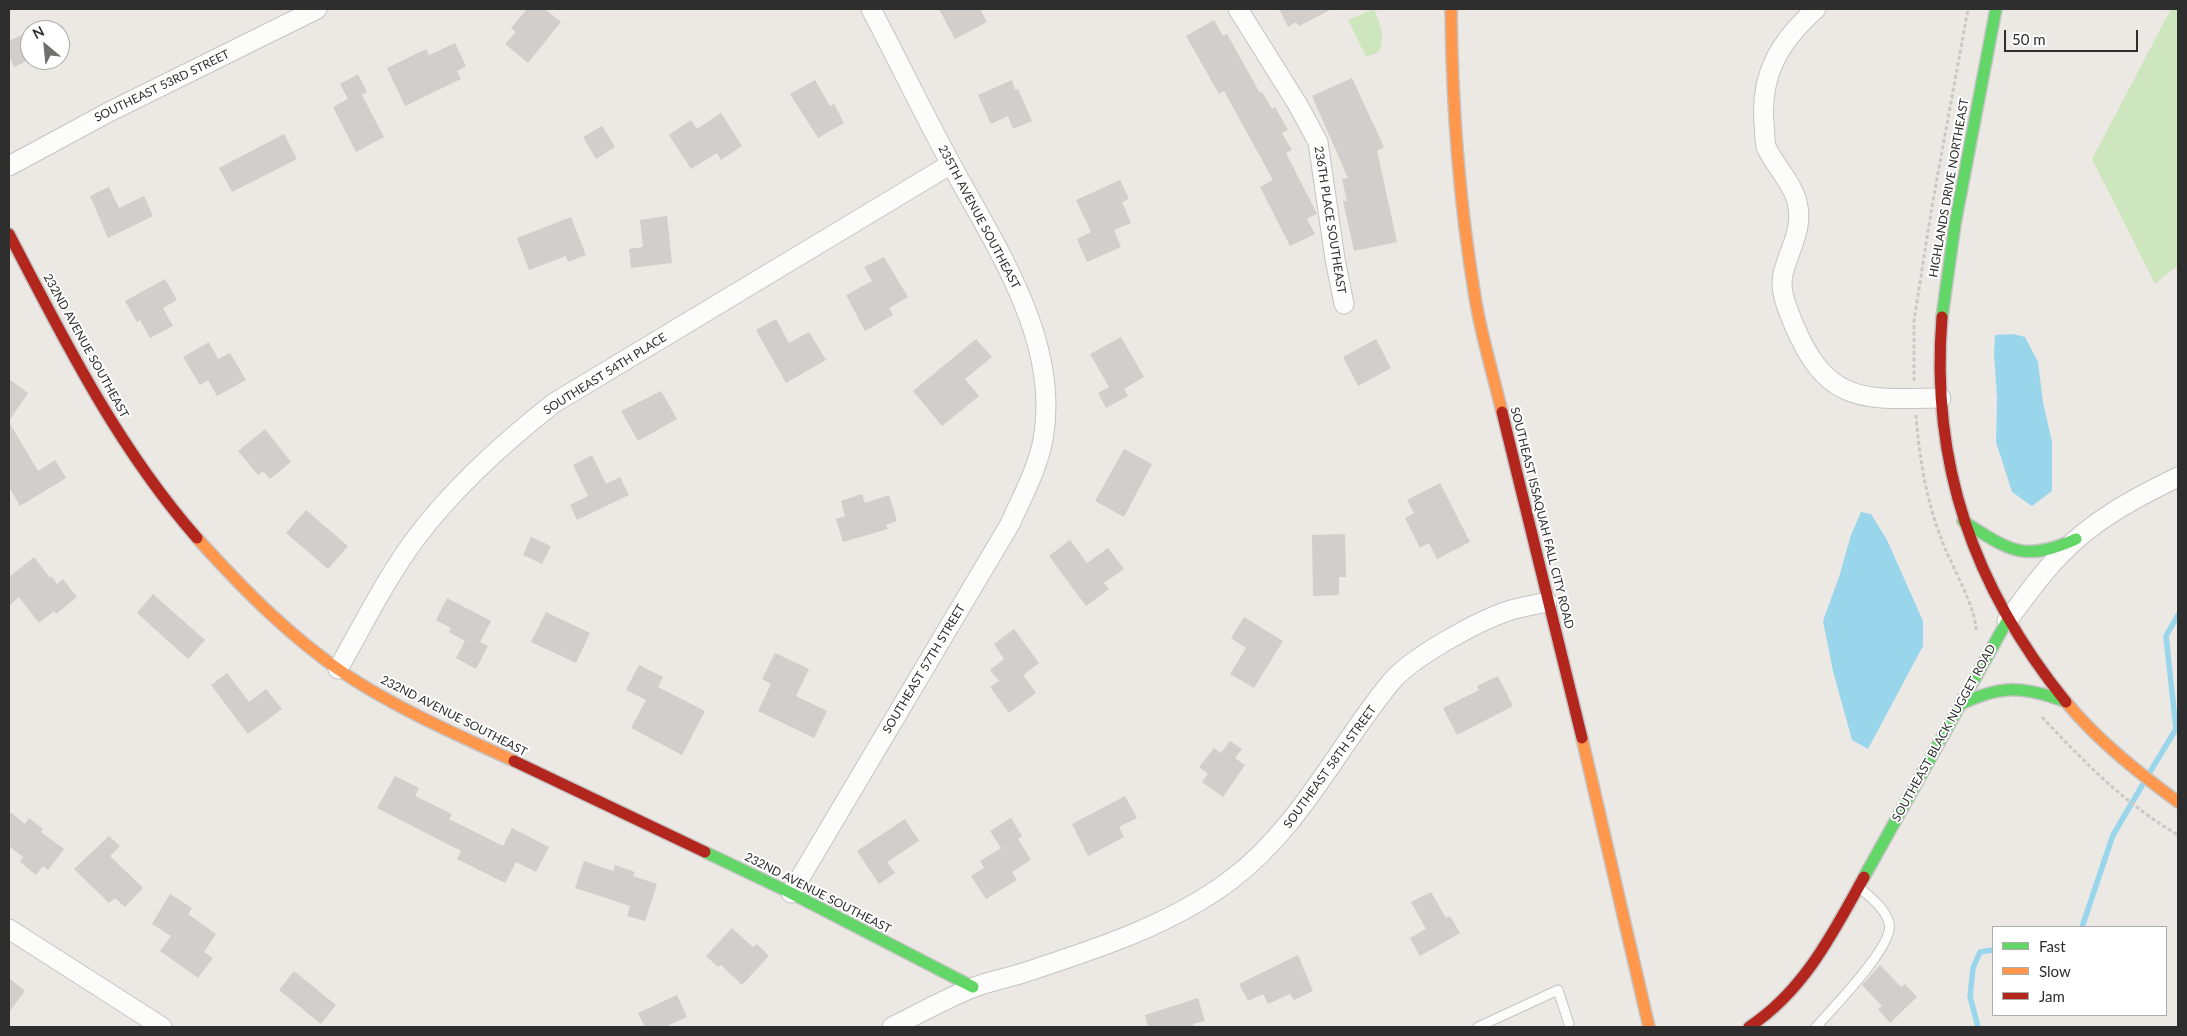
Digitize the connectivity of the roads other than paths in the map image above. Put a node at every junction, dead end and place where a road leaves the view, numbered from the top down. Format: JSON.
{"nodes":[{"id":1,"x":317,"y":9,"type":"edge"},
{"id":2,"x":871,"y":9,"type":"edge"},
{"id":3,"x":1238,"y":9,"type":"edge"},
{"id":4,"x":1451,"y":9,"type":"edge"},
{"id":5,"x":1816,"y":9,"type":"edge"},
{"id":6,"x":1996,"y":9,"type":"edge"},
{"id":7,"x":951,"y":164,"type":"junction"},
{"id":8,"x":9,"y":166,"type":"edge"},
{"id":9,"x":9,"y":234,"type":"edge"},
{"id":10,"x":1344,"y":304,"type":"dead end"},
{"id":11,"x":1941,"y":398,"type":"junction"},
{"id":12,"x":1043,"y":439,"type":"joint"},
{"id":13,"x":2178,"y":477,"type":"edge"},
{"id":14,"x":1964,"y":521,"type":"junction"},
{"id":15,"x":2076,"y":539,"type":"junction"},
{"id":16,"x":1547,"y":602,"type":"junction"},
{"id":17,"x":2007,"y":621,"type":"junction"},
{"id":18,"x":338,"y":669,"type":"junction"},
{"id":19,"x":2064,"y":701,"type":"junction"},
{"id":20,"x":1961,"y":704,"type":"junction"},
{"id":21,"x":2178,"y":802,"type":"edge"},
{"id":22,"x":1858,"y":887,"type":"junction"},
{"id":23,"x":791,"y":893,"type":"junction"},
{"id":24,"x":9,"y":929,"type":"edge"},
{"id":25,"x":973,"y":987,"type":"junction"},
{"id":26,"x":1569,"y":1024,"type":"dead end"},
{"id":27,"x":162,"y":1027,"type":"edge"},
{"id":28,"x":892,"y":1027,"type":"edge"},
{"id":29,"x":1478,"y":1027,"type":"edge"},
{"id":30,"x":1649,"y":1027,"type":"edge"},
{"id":31,"x":1750,"y":1027,"type":"edge"},
{"id":32,"x":1816,"y":1027,"type":"edge"}],
"edges":[{"from":1,"to":8,"type":"street","name":"SOUTHEAST 53RD STREET"},
{"from":2,"to":7,"type":"street","name":"235TH AVENUE SOUTHEAST"},
{"from":3,"to":10,"type":"street","name":"236TH PLACE SOUTHEAST"},
{"from":4,"to":16,"type":"main road","name":"SOUTHEAST ISSAQUAH FALL CITY ROAD"},
{"from":5,"to":11,"type":"street"},
{"from":6,"to":11,"type":"main road","name":"HIGHLANDS DRIVE NORTHEAST"},
{"from":7,"to":12,"type":"street","name":"235TH AVENUE SOUTHEAST"},
{"from":7,"to":18,"type":"street","name":"SOUTHEAST 54TH PLACE"},
{"from":9,"to":18,"type":"main road","name":"232ND AVENUE SOUTHEAST"},
{"from":11,"to":14,"type":"main road","name":"HIGHLANDS DRIVE NORTHEAST"},
{"from":12,"to":23,"type":"street","name":"SOUTHEAST 57TH STREET"},
{"from":13,"to":15,"type":"street","name":"SOUTHEAST BLACK NUGGET ROAD"},
{"from":14,"to":15,"type":"main road"},
{"from":14,"to":17,"type":"main road","name":"HIGHLANDS DRIVE NORTHEAST"},
{"from":15,"to":17,"type":"street","name":"SOUTHEAST BLACK NUGGET ROAD"},
{"from":16,"to":25,"type":"street","name":"SOUTHEAST 58TH STREET"},
{"from":16,"to":30,"type":"main road","name":"SOUTHEAST ISSAQUAH FALL CITY ROAD"},
{"from":17,"to":19,"type":"main road","name":"HIGHLANDS DRIVE NORTHEAST"},
{"from":17,"to":20,"type":"main road","name":"SOUTHEAST BLACK NUGGET ROAD"},
{"from":18,"to":23,"type":"main road","name":"232ND AVENUE SOUTHEAST"},
{"from":19,"to":20,"type":"main road"},
{"from":19,"to":21,"type":"main road","name":"HIGHLANDS DRIVE NORTHEAST"},
{"from":20,"to":22,"type":"main road","name":"SOUTHEAST BLACK NUGGET ROAD"},
{"from":22,"to":31,"type":"main road","name":"SOUTHEAST BLACK NUGGET ROAD"},
{"from":22,"to":32,"type":"lane"},
{"from":23,"to":25,"type":"main road","name":"232ND AVENUE SOUTHEAST"},
{"from":24,"to":27,"type":"street"},
{"from":25,"to":28,"type":"street","name":"SOUTHEAST 58TH STREET"},
{"from":26,"to":29,"type":"lane"}]}
